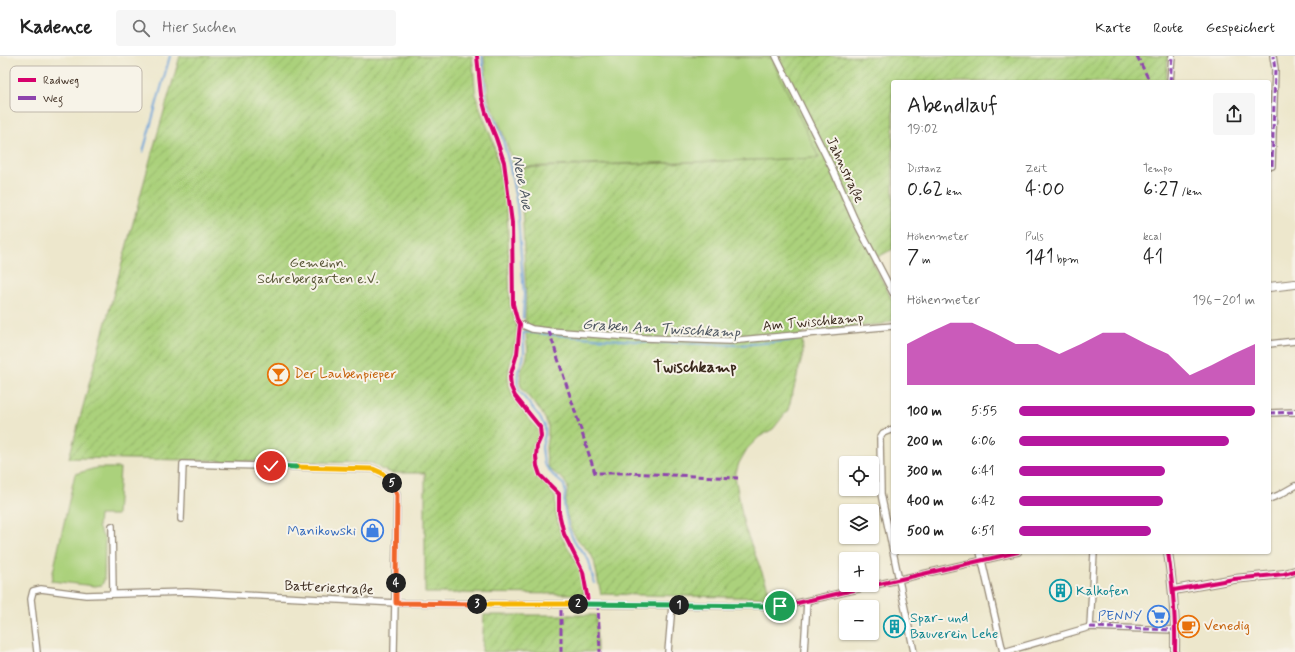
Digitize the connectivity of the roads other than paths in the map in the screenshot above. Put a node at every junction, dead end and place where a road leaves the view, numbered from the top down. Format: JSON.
{"nodes":[{"id":1,"x":776,"y":56,"type":"edge"},
{"id":2,"x":1172,"y":56,"type":"edge"},
{"id":3,"x":1273,"y":56,"type":"edge"},
{"id":4,"x":1170,"y":80,"type":"edge"},
{"id":5,"x":1272,"y":166,"type":"dead end"},
{"id":6,"x":1295,"y":284,"type":"edge"},
{"id":7,"x":1271,"y":287,"type":"edge"},
{"id":8,"x":891,"y":289,"type":"edge"},
{"id":9,"x":520,"y":324,"type":"dead end"},
{"id":10,"x":891,"y":326,"type":"edge"},
{"id":11,"x":1295,"y":341,"type":"edge"},
{"id":12,"x":1271,"y":344,"type":"edge"},
{"id":13,"x":1295,"y":412,"type":"edge"},
{"id":14,"x":1271,"y":413,"type":"edge"},
{"id":15,"x":891,"y":430,"type":"edge"},
{"id":16,"x":1295,"y":486,"type":"edge"},
{"id":17,"x":1271,"y":498,"type":"edge"},
{"id":18,"x":181,"y":519,"type":"dead end"},
{"id":19,"x":112,"y":526,"type":"dead end"},
{"id":20,"x":891,"y":545,"type":"edge"},
{"id":21,"x":893,"y":554,"type":"edge"},
{"id":22,"x":980,"y":554,"type":"edge"},
{"id":23,"x":1010,"y":554,"type":"edge"},
{"id":24,"x":1094,"y":554,"type":"edge"},
{"id":25,"x":1168,"y":554,"type":"edge"},
{"id":26,"x":982,"y":561,"type":"junction"},
{"id":27,"x":1295,"y":571,"type":"edge"},
{"id":28,"x":898,"y":580,"type":"junction"},
{"id":29,"x":1174,"y":590,"type":"junction"},
{"id":30,"x":113,"y":594,"type":"junction"},
{"id":31,"x":806,"y":601,"type":"junction"},
{"id":32,"x":396,"y":603,"type":"junction"},
{"id":33,"x":672,"y":605,"type":"junction"},
{"id":34,"x":1090,"y":627,"type":"junction"},
{"id":35,"x":1176,"y":630,"type":"junction"},
{"id":36,"x":37,"y":652,"type":"edge"},
{"id":37,"x":394,"y":652,"type":"edge"},
{"id":38,"x":668,"y":652,"type":"edge"},
{"id":39,"x":804,"y":652,"type":"edge"},
{"id":40,"x":914,"y":652,"type":"edge"},
{"id":41,"x":1003,"y":652,"type":"edge"},
{"id":42,"x":1175,"y":652,"type":"edge"}],
"edges":[{"from":1,"to":8,"type":"street","name":"Jahnstraße"},
{"from":2,"to":4,"type":"street"},
{"from":3,"to":5,"type":"street"},
{"from":6,"to":7,"type":"street"},
{"from":9,"to":10,"type":"street","name":"Am Twischkamp"},
{"from":11,"to":12,"type":"street"},
{"from":13,"to":14,"type":"street"},
{"from":15,"to":20,"type":"street"},
{"from":16,"to":17,"type":"street"},
{"from":18,"to":32,"type":"street"},
{"from":19,"to":30,"type":"street"},
{"from":21,"to":28,"type":"street"},
{"from":22,"to":26,"type":"street"},
{"from":23,"to":26,"type":"street","name":"Batteriestraße"},
{"from":24,"to":34,"type":"street"},
{"from":25,"to":29,"type":"street"},
{"from":26,"to":28,"type":"street","name":"Batteriestraße"},
{"from":26,"to":41,"type":"street"},
{"from":27,"to":29,"type":"street"},
{"from":28,"to":31,"type":"street","name":"Batteriestraße"},
{"from":28,"to":40,"type":"street"},
{"from":29,"to":35,"type":"street"},
{"from":30,"to":32,"type":"street","name":"Batteriestraße"},
{"from":30,"to":36,"type":"street","name":"Batteriestraße"},
{"from":31,"to":33,"type":"street","name":"Batteriestraße"},
{"from":31,"to":39,"type":"street"},
{"from":32,"to":33,"type":"street","name":"Batteriestraße"},
{"from":32,"to":37,"type":"street"},
{"from":33,"to":38,"type":"street"},
{"from":34,"to":35,"type":"street"},
{"from":34,"to":41,"type":"street"},
{"from":35,"to":42,"type":"street"}]}
